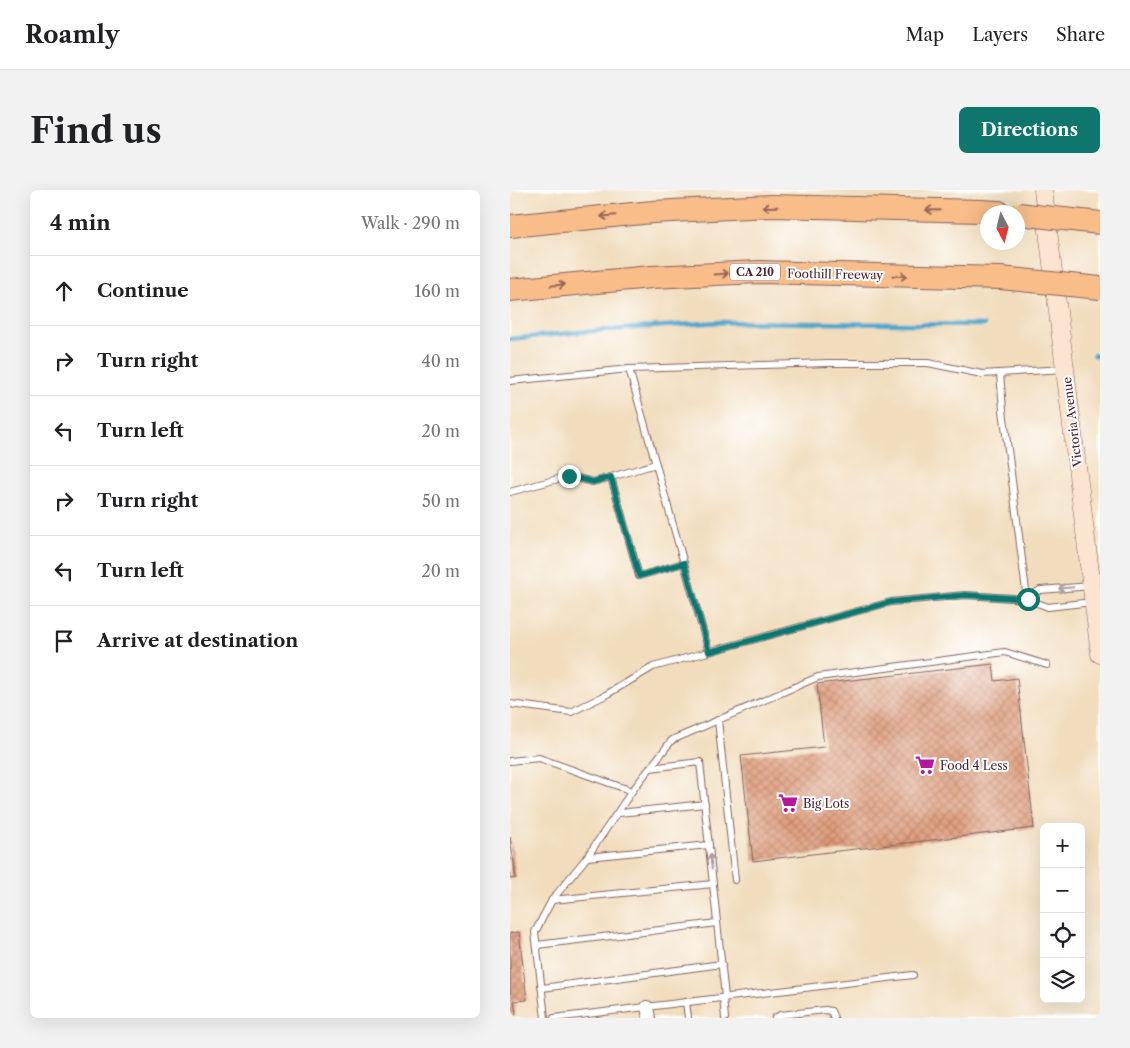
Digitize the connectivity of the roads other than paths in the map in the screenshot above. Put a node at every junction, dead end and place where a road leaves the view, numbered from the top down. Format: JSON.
{"nodes":[{"id":1,"x":1043,"y":190,"type":"edge"},
{"id":2,"x":980,"y":212,"type":"edge"},
{"id":3,"x":1025,"y":215,"type":"edge"},
{"id":4,"x":1100,"y":223,"type":"edge"},
{"id":5,"x":510,"y":226,"type":"edge"},
{"id":6,"x":1100,"y":288,"type":"edge"},
{"id":7,"x":510,"y":290,"type":"edge"},
{"id":8,"x":630,"y":369,"type":"junction"},
{"id":9,"x":1065,"y":369,"type":"junction"},
{"id":10,"x":1000,"y":373,"type":"junction"},
{"id":11,"x":510,"y":382,"type":"edge"},
{"id":12,"x":656,"y":464,"type":"junction"},
{"id":13,"x":611,"y":477,"type":"junction"},
{"id":14,"x":510,"y":492,"type":"edge"},
{"id":15,"x":684,"y":563,"type":"junction"},
{"id":16,"x":1093,"y":594,"type":"junction"},
{"id":17,"x":1028,"y":599,"type":"junction"},
{"id":18,"x":709,"y":652,"type":"junction"},
{"id":19,"x":1100,"y":654,"type":"edge"},
{"id":20,"x":1046,"y":665,"type":"dead end"},
{"id":21,"x":510,"y":704,"type":"edge"},
{"id":22,"x":718,"y":720,"type":"junction"},
{"id":23,"x":510,"y":761,"type":"edge"},
{"id":24,"x":650,"y":768,"type":"junction"},
{"id":25,"x":632,"y":791,"type":"junction"},
{"id":26,"x":705,"y":804,"type":"junction"},
{"id":27,"x":619,"y":813,"type":"junction"},
{"id":28,"x":709,"y":845,"type":"junction"},
{"id":29,"x":587,"y":857,"type":"junction"},
{"id":30,"x":735,"y":880,"type":"dead end"},
{"id":31,"x":713,"y":884,"type":"junction"},
{"id":32,"x":552,"y":900,"type":"junction"},
{"id":33,"x":717,"y":923,"type":"junction"},
{"id":34,"x":537,"y":945,"type":"junction"},
{"id":35,"x":722,"y":964,"type":"junction"},
{"id":36,"x":913,"y":975,"type":"dead end"},
{"id":37,"x":542,"y":988,"type":"junction"},
{"id":38,"x":724,"y":998,"type":"junction"},
{"id":39,"x":686,"y":1002,"type":"junction"},
{"id":40,"x":648,"y":1012,"type":"edge"},
{"id":41,"x":604,"y":1015,"type":"edge"},
{"id":42,"x":565,"y":1017,"type":"edge"},
{"id":43,"x":545,"y":1018,"type":"edge"},
{"id":44,"x":554,"y":1018,"type":"edge"},
{"id":45,"x":688,"y":1018,"type":"edge"},
{"id":46,"x":725,"y":1018,"type":"edge"},
{"id":47,"x":775,"y":1018,"type":"edge"},
{"id":48,"x":786,"y":1018,"type":"edge"},
{"id":49,"x":808,"y":1018,"type":"edge"},
{"id":50,"x":834,"y":1018,"type":"edge"}],
"edges":[{"from":1,"to":9,"type":"main road","name":"Victoria Avenue"},
{"from":2,"to":5,"type":"highway","one_way":true},
{"from":3,"to":4,"type":"highway","bridge":true},
{"from":7,"to":6,"type":"highway","name":"Foothill Freeway","number":"CA 210","one_way":true,"bridge":true},
{"from":8,"to":10,"type":"lane"},
{"from":8,"to":11,"type":"lane"},
{"from":8,"to":12,"type":"lane"},
{"from":9,"to":10,"type":"lane"},
{"from":9,"to":16,"type":"main road","name":"Victoria Avenue"},
{"from":10,"to":17,"type":"lane"},
{"from":12,"to":13,"type":"lane"},
{"from":12,"to":15,"type":"lane"},
{"from":13,"to":14,"type":"lane"},
{"from":13,"to":15,"type":"lane"},
{"from":15,"to":18,"type":"lane"},
{"from":16,"to":17,"type":"lane","one_way":true},
{"from":16,"to":17,"type":"lane"},
{"from":16,"to":19,"type":"main road","name":"Victoria Avenue"},
{"from":17,"to":18,"type":"lane"},
{"from":18,"to":21,"type":"lane"},
{"from":20,"to":22,"type":"lane"},
{"from":22,"to":24,"type":"lane"},
{"from":22,"to":30,"type":"lane"},
{"from":23,"to":25,"type":"lane"},
{"from":24,"to":25,"type":"lane"},
{"from":24,"to":26,"type":"lane"},
{"from":25,"to":27,"type":"lane"},
{"from":26,"to":27,"type":"lane"},
{"from":26,"to":28,"type":"lane"},
{"from":27,"to":29,"type":"lane"},
{"from":28,"to":29,"type":"lane"},
{"from":31,"to":28,"type":"lane","one_way":true},
{"from":29,"to":32,"type":"lane"},
{"from":31,"to":32,"type":"lane"},
{"from":31,"to":33,"type":"lane"},
{"from":32,"to":34,"type":"lane"},
{"from":33,"to":34,"type":"lane"},
{"from":33,"to":35,"type":"lane"},
{"from":34,"to":37,"type":"lane"},
{"from":35,"to":37,"type":"lane"},
{"from":35,"to":38,"type":"lane"},
{"from":36,"to":38,"type":"lane"},
{"from":37,"to":43,"type":"lane"},
{"from":38,"to":39,"type":"lane"},
{"from":38,"to":46,"type":"lane"},
{"from":39,"to":40,"type":"lane"},
{"from":39,"to":45,"type":"lane"},
{"from":40,"to":41,"type":"lane"},
{"from":41,"to":42,"type":"lane"},
{"from":42,"to":44,"type":"lane"},
{"from":47,"to":50,"type":"lane"},
{"from":48,"to":49,"type":"lane"}]}
